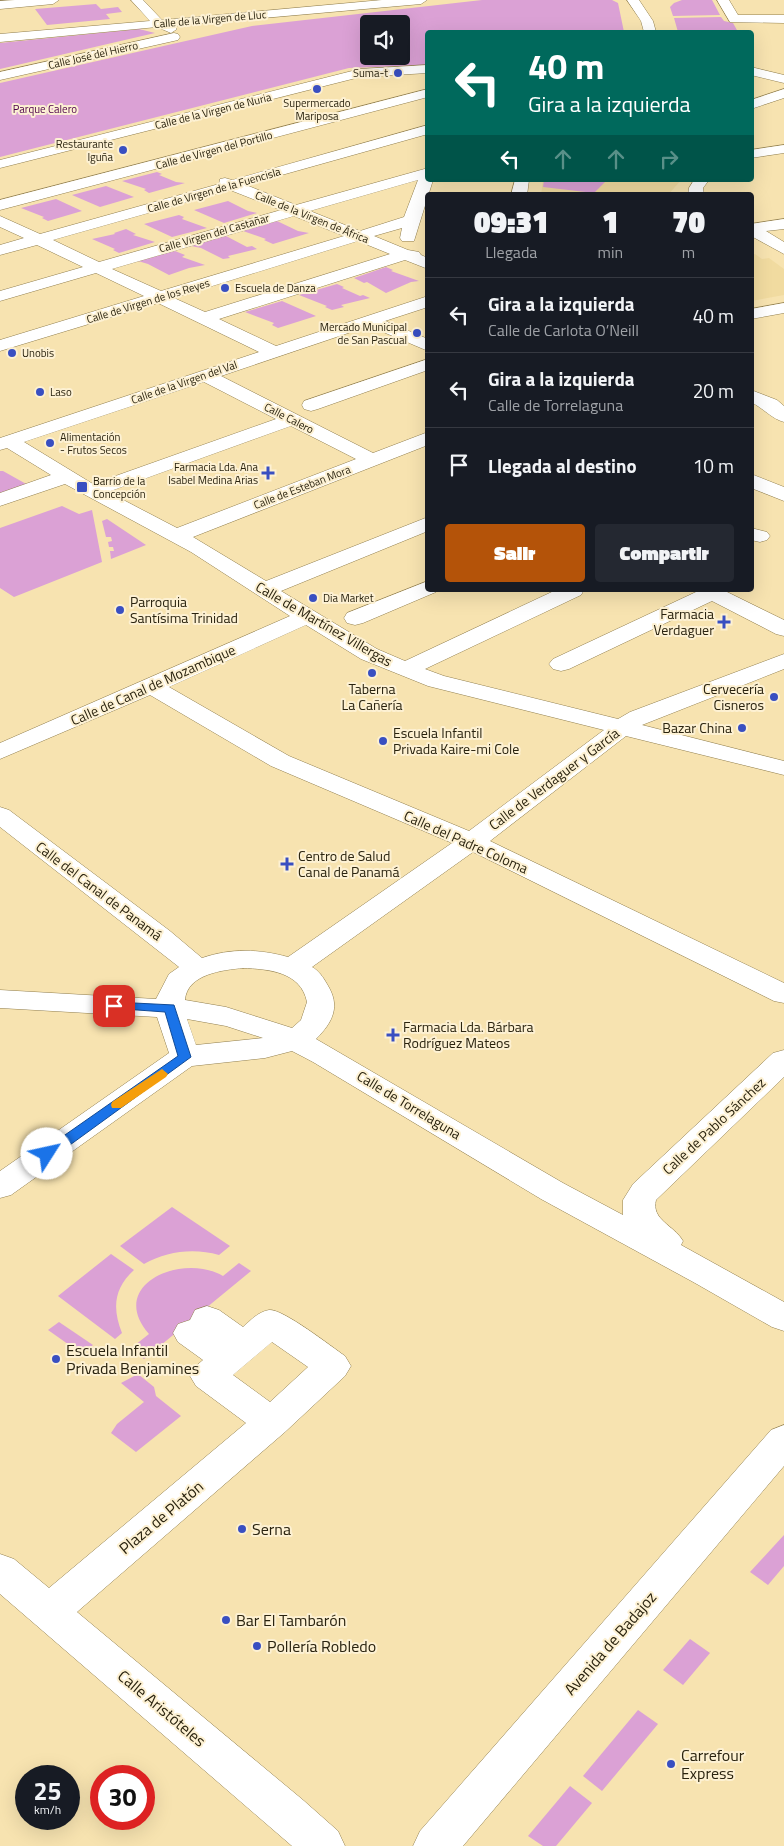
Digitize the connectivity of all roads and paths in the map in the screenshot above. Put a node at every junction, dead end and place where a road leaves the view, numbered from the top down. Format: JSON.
{"nodes":[{"id":1,"x":53,"y":0,"type":"edge"},
{"id":2,"x":137,"y":0,"type":"edge"},
{"id":3,"x":420,"y":0,"type":"edge"},
{"id":4,"x":633,"y":0,"type":"edge"},
{"id":5,"x":723,"y":0,"type":"edge"},
{"id":6,"x":18,"y":1,"type":"edge"},
{"id":7,"x":0,"y":5,"type":"edge"},
{"id":8,"x":653,"y":8,"type":"dead end"},
{"id":9,"x":280,"y":14,"type":"junction"},
{"id":10,"x":784,"y":20,"type":"edge"},
{"id":11,"x":159,"y":24,"type":"junction"},
{"id":12,"x":37,"y":25,"type":"junction"},
{"id":13,"x":650,"y":28,"type":"edge"},
{"id":14,"x":185,"y":34,"type":"junction"},
{"id":15,"x":0,"y":38,"type":"edge"},
{"id":16,"x":754,"y":61,"type":"edge"},
{"id":17,"x":784,"y":68,"type":"edge"},
{"id":18,"x":425,"y":69,"type":"edge"},
{"id":19,"x":754,"y":72,"type":"edge"},
{"id":20,"x":0,"y":76,"type":"edge"},
{"id":21,"x":784,"y":79,"type":"edge"},
{"id":22,"x":322,"y":83,"type":"junction"},
{"id":23,"x":784,"y":93,"type":"edge"},
{"id":24,"x":425,"y":94,"type":"edge"},
{"id":25,"x":382,"y":104,"type":"junction"},
{"id":26,"x":754,"y":104,"type":"edge"},
{"id":27,"x":421,"y":121,"type":"edge"},
{"id":28,"x":113,"y":135,"type":"junction"},
{"id":29,"x":783,"y":150,"type":"edge"},
{"id":30,"x":754,"y":154,"type":"edge"},
{"id":31,"x":175,"y":160,"type":"junction"},
{"id":32,"x":0,"y":164,"type":"edge"},
{"id":33,"x":193,"y":168,"type":"dead end"},
{"id":34,"x":425,"y":173,"type":"edge"},
{"id":35,"x":209,"y":175,"type":"dead end"},
{"id":36,"x":425,"y":180,"type":"edge"},
{"id":37,"x":231,"y":185,"type":"junction"},
{"id":38,"x":0,"y":205,"type":"edge"},
{"id":39,"x":295,"y":209,"type":"junction"},
{"id":40,"x":411,"y":220,"type":"junction"},
{"id":41,"x":0,"y":221,"type":"edge"},
{"id":42,"x":784,"y":224,"type":"edge"},
{"id":43,"x":754,"y":229,"type":"edge"},
{"id":44,"x":754,"y":231,"type":"edge"},
{"id":45,"x":360,"y":236,"type":"junction"},
{"id":46,"x":38,"y":239,"type":"junction"},
{"id":47,"x":784,"y":249,"type":"edge"},
{"id":48,"x":0,"y":250,"type":"edge"},
{"id":49,"x":405,"y":254,"type":"junction"},
{"id":50,"x":425,"y":255,"type":"edge"},
{"id":51,"x":425,"y":263,"type":"edge"},
{"id":52,"x":99,"y":267,"type":"junction"},
{"id":53,"x":0,"y":296,"type":"edge"},
{"id":54,"x":161,"y":297,"type":"junction"},
{"id":55,"x":425,"y":302,"type":"edge"},
{"id":56,"x":784,"y":308,"type":"edge"},
{"id":57,"x":754,"y":313,"type":"edge"},
{"id":58,"x":204,"y":318,"type":"junction"},
{"id":59,"x":369,"y":320,"type":"junction"},
{"id":60,"x":425,"y":345,"type":"edge"},
{"id":61,"x":0,"y":346,"type":"edge"},
{"id":62,"x":274,"y":352,"type":"junction"},
{"id":63,"x":425,"y":365,"type":"edge"},
{"id":64,"x":206,"y":376,"type":"junction"},
{"id":65,"x":754,"y":397,"type":"edge"},
{"id":66,"x":311,"y":405,"type":"dead end"},
{"id":67,"x":782,"y":411,"type":"edge"},
{"id":68,"x":291,"y":419,"type":"junction"},
{"id":69,"x":425,"y":439,"type":"edge"},
{"id":70,"x":4,"y":442,"type":"edge"},
{"id":71,"x":372,"y":460,"type":"junction"},
{"id":72,"x":754,"y":481,"type":"edge"},
{"id":73,"x":82,"y":485,"type":"junction"},
{"id":74,"x":784,"y":496,"type":"edge"},
{"id":75,"x":0,"y":500,"type":"edge"},
{"id":76,"x":425,"y":524,"type":"edge"},
{"id":77,"x":176,"y":536,"type":"junction"},
{"id":78,"x":425,"y":588,"type":"edge"},
{"id":79,"x":264,"y":590,"type":"junction"},
{"id":80,"x":569,"y":592,"type":"edge"},
{"id":81,"x":709,"y":592,"type":"edge"},
{"id":82,"x":304,"y":615,"type":"junction"},
{"id":83,"x":355,"y":618,"type":"dead end"},
{"id":84,"x":784,"y":629,"type":"edge"},
{"id":85,"x":784,"y":661,"type":"edge"},
{"id":86,"x":561,"y":664,"type":"dead end"},
{"id":87,"x":405,"y":670,"type":"junction"},
{"id":88,"x":151,"y":686,"type":"junction"},
{"id":89,"x":619,"y":729,"type":"junction"},
{"id":90,"x":0,"y":752,"type":"edge"},
{"id":91,"x":781,"y":765,"type":"edge"},
{"id":92,"x":0,"y":815,"type":"edge"},
{"id":93,"x":470,"y":841,"type":"junction"},
{"id":94,"x":294,"y":966,"type":"junction"},
{"id":95,"x":197,"y":968,"type":"junction"},
{"id":96,"x":784,"y":994,"type":"edge"},
{"id":97,"x":0,"y":999,"type":"edge"},
{"id":98,"x":171,"y":1016,"type":"junction"},
{"id":99,"x":297,"y":1040,"type":"junction"},
{"id":100,"x":185,"y":1057,"type":"junction"},
{"id":101,"x":784,"y":1060,"type":"edge"},
{"id":102,"x":0,"y":1187,"type":"edge"},
{"id":103,"x":552,"y":1191,"type":"junction"},
{"id":104,"x":644,"y":1192,"type":"junction"},
{"id":105,"x":707,"y":1274,"type":"junction"},
{"id":106,"x":784,"y":1318,"type":"edge"},
{"id":107,"x":199,"y":1326,"type":"dead end"},
{"id":108,"x":236,"y":1353,"type":"junction"},
{"id":109,"x":272,"y":1422,"type":"junction"},
{"id":110,"x":784,"y":1440,"type":"edge"},
{"id":111,"x":0,"y":1572,"type":"edge"},
{"id":112,"x":49,"y":1612,"type":"junction"},
{"id":113,"x":323,"y":1846,"type":"edge"},
{"id":114,"x":435,"y":1846,"type":"edge"}],
"edges":[{"from":1,"to":6,"type":"street"},
{"from":2,"to":11,"type":"street"},
{"from":3,"to":9,"type":"street","name":"Calle de la Virgen de Lluc"},
{"from":4,"to":13,"type":"street"},
{"from":5,"to":10,"type":"street"},
{"from":6,"to":7,"type":"street"},
{"from":6,"to":12,"type":"street"},
{"from":8,"to":13,"type":"street"},
{"from":9,"to":11,"type":"street","name":"Calle de la Virgen de Lluc"},
{"from":9,"to":14,"type":"street","name":"Calle José del Hierro"},
{"from":11,"to":12,"type":"street","name":"Calle de la Virgen de Lluc"},
{"from":11,"to":14,"type":"street"},
{"from":12,"to":15,"type":"street","name":"Calle de la Virgen de Lluc"},
{"from":14,"to":20,"type":"street","name":"Calle José del Hierro"},
{"from":16,"to":17,"type":"street"},
{"from":18,"to":22,"type":"street","name":"Calle de la Virgen de Nuria"},
{"from":19,"to":21,"type":"street"},
{"from":22,"to":25,"type":"street"},
{"from":22,"to":28,"type":"street","name":"Calle de la Virgen de Nuria"},
{"from":23,"to":26,"type":"street"},
{"from":24,"to":25,"type":"street","name":"Calle de Virgen del Portillo"},
{"from":25,"to":27,"type":"street"},
{"from":25,"to":31,"type":"street","name":"Calle de Virgen del Portillo"},
{"from":27,"to":37,"type":"street","name":"Calle de Virgen de la Fuencisla"},
{"from":28,"to":31,"type":"street"},
{"from":28,"to":32,"type":"street","name":"Calle de la Virgen de Nuria"},
{"from":29,"to":30,"type":"street"},
{"from":31,"to":33,"type":"street"},
{"from":31,"to":38,"type":"street","name":"Calle de Virgen del Portillo"},
{"from":34,"to":39,"type":"street","name":"Calle Virgen del Castañar"},
{"from":35,"to":37,"type":"street","name":"Calle de la Virgen de África"},
{"from":36,"to":40,"type":"street"},
{"from":37,"to":39,"type":"street","name":"Calle de la Virgen de África"},
{"from":37,"to":46,"type":"street","name":"Calle de Virgen de la Fuencisla"},
{"from":39,"to":45,"type":"street","name":"Calle de la Virgen de África"},
{"from":39,"to":52,"type":"street","name":"Calle Virgen del Castañar"},
{"from":40,"to":45,"type":"street","name":"Calle de Virgen de los Reyes"},
{"from":40,"to":49,"type":"street"},
{"from":41,"to":46,"type":"street"},
{"from":42,"to":43,"type":"street"},
{"from":44,"to":47,"type":"street"},
{"from":45,"to":49,"type":"street","name":"Calle de la Virgen de África"},
{"from":45,"to":54,"type":"street","name":"Calle de Virgen de los Reyes"},
{"from":46,"to":48,"type":"street","name":"Calle de Virgen de la Fuencisla"},
{"from":46,"to":52,"type":"street"},
{"from":49,"to":50,"type":"street"},
{"from":49,"to":51,"type":"street","name":"Calle de la Virgen de África"},
{"from":49,"to":58,"type":"street"},
{"from":52,"to":53,"type":"street","name":"Calle Virgen del Castañar"},
{"from":52,"to":54,"type":"street"},
{"from":54,"to":58,"type":"street"},
{"from":54,"to":61,"type":"street","name":"Calle de Virgen de los Reyes"},
{"from":55,"to":59,"type":"street","name":"Calle de la Virgen del Val"},
{"from":56,"to":57,"type":"street"},
{"from":58,"to":62,"type":"street"},
{"from":59,"to":60,"type":"street"},
{"from":59,"to":62,"type":"street","name":"Calle de la Virgen del Val"},
{"from":62,"to":64,"type":"street","name":"Calle de la Virgen del Val"},
{"from":63,"to":66,"type":"street"},
{"from":64,"to":68,"type":"street","name":"Calle Calero"},
{"from":64,"to":70,"type":"street","name":"Calle de la Virgen del Val"},
{"from":65,"to":67,"type":"street"},
{"from":68,"to":71,"type":"street","name":"Calle Calero"},
{"from":68,"to":73,"type":"street"},
{"from":69,"to":71,"type":"street","name":"Calle de Esteban Mora"},
{"from":70,"to":73,"type":"street","name":"Calle de Martínez Villergas"},
{"from":71,"to":77,"type":"street","name":"Calle de Esteban Mora"},
{"from":72,"to":74,"type":"street"},
{"from":73,"to":75,"type":"street"},
{"from":73,"to":77,"type":"street","name":"Calle de Martínez Villergas"},
{"from":76,"to":79,"type":"street"},
{"from":77,"to":79,"type":"street","name":"Calle de Martínez Villergas"},
{"from":78,"to":83,"type":"street"},
{"from":79,"to":82,"type":"street","name":"Calle de Martínez Villergas"},
{"from":80,"to":87,"type":"street"},
{"from":81,"to":84,"type":"street"},
{"from":81,"to":86,"type":"street"},
{"from":82,"to":87,"type":"street","name":"Calle de Martínez Villergas"},
{"from":82,"to":88,"type":"street","name":"Calle de Canal de Mozambique"},
{"from":85,"to":89,"type":"street","name":"Calle de Verdaguer y García"},
{"from":87,"to":89,"type":"street","name":"Calle de Martínez Villergas"},
{"from":88,"to":90,"type":"street","name":"Calle de Canal de Mozambique"},
{"from":88,"to":93,"type":"street","name":"Calle del Padre Coloma"},
{"from":89,"to":91,"type":"street","name":"Calle de Martínez Villergas"},
{"from":89,"to":93,"type":"street","name":"Calle de Verdaguer y García"},
{"from":92,"to":95,"type":"street","name":"Calle del Canal de Panamá"},
{"from":93,"to":94,"type":"street","name":"Calle de Verdaguer y García"},
{"from":93,"to":96,"type":"street","name":"Calle del Padre Coloma"},
{"from":94,"to":95,"type":"street"},
{"from":94,"to":99,"type":"street"},
{"from":95,"to":98,"type":"street"},
{"from":97,"to":98,"type":"street","name":"Calle de Torrelaguna"},
{"from":98,"to":99,"type":"street","name":"Calle de Torrelaguna"},
{"from":98,"to":100,"type":"street"},
{"from":99,"to":100,"type":"street"},
{"from":99,"to":103,"type":"street","name":"Calle de Torrelaguna"},
{"from":100,"to":102,"type":"street"},
{"from":101,"to":104,"type":"street","name":"Calle de Pablo Sánchez"},
{"from":103,"to":104,"type":"street","name":"Calle de Pablo Sánchez"},
{"from":103,"to":105,"type":"street","name":"Calle de Torrelaguna"},
{"from":104,"to":105,"type":"street"},
{"from":105,"to":106,"type":"street","name":"Calle de Torrelaguna"},
{"from":107,"to":108,"type":"street"},
{"from":108,"to":109,"type":"street","name":"Plaza de Platón"},
{"from":108,"to":109,"type":"street","name":"Plaza de Platón"},
{"from":109,"to":112,"type":"street","name":"Plaza de Platón"},
{"from":110,"to":114,"type":"street","name":"Avenida de Badajoz"},
{"from":111,"to":112,"type":"street","name":"Calle Aristóteles"},
{"from":112,"to":113,"type":"street","name":"Calle Aristóteles"}]}
